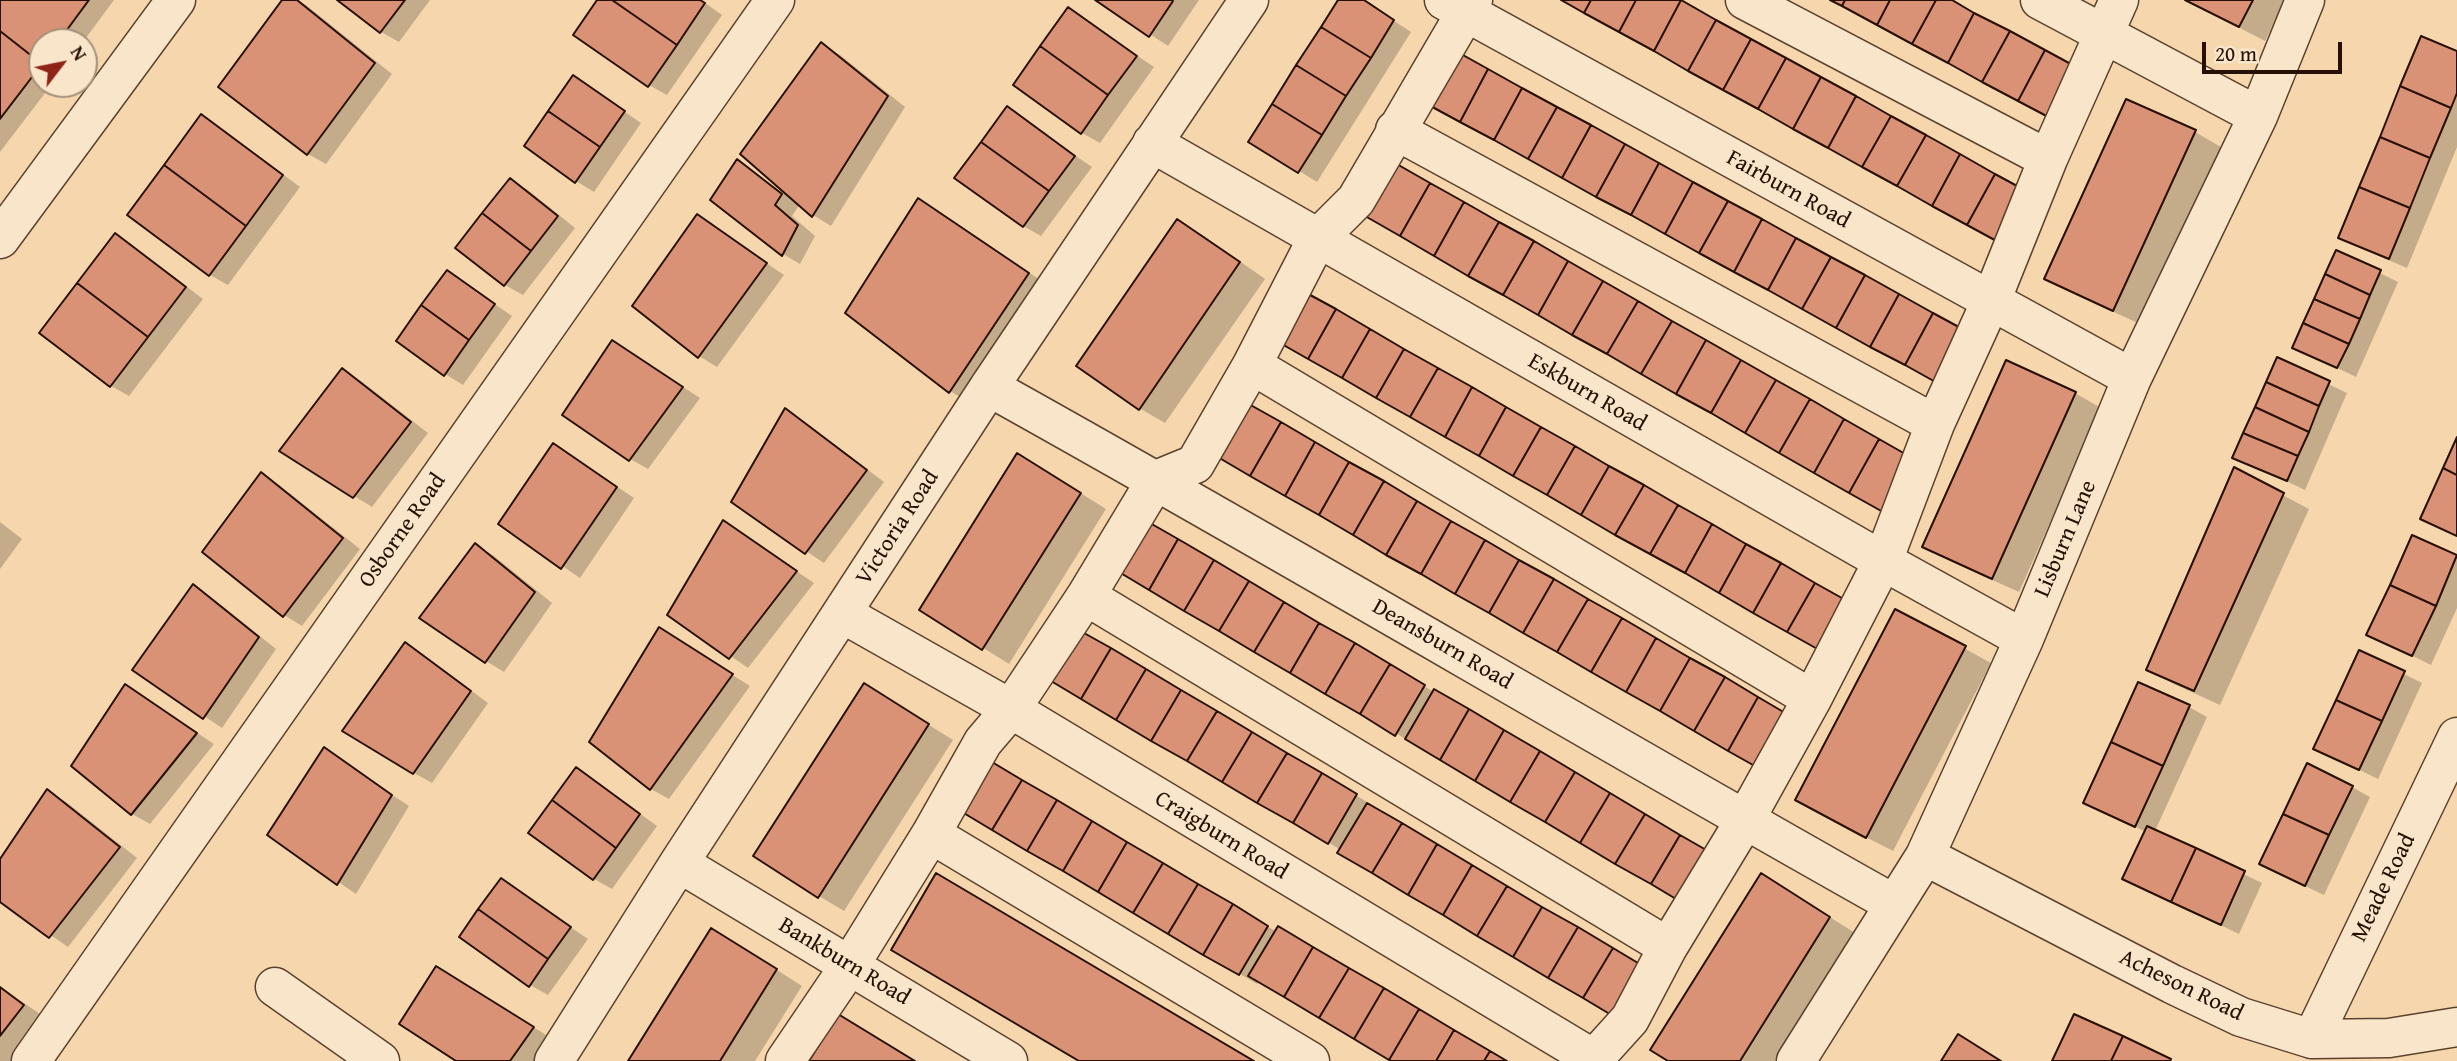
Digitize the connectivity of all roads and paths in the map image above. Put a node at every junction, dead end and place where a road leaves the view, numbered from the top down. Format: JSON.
{"nodes":[{"id":1,"x":176,"y":0,"type":"edge"},
{"id":2,"x":775,"y":0,"type":"edge"},
{"id":3,"x":1249,"y":0,"type":"edge"},
{"id":4,"x":1745,"y":0,"type":"edge"},
{"id":5,"x":2040,"y":0,"type":"edge"},
{"id":6,"x":2119,"y":0,"type":"edge"},
{"id":7,"x":2305,"y":0,"type":"edge"},
{"id":8,"x":1460,"y":4,"type":"edge"},
{"id":9,"x":2104,"y":34,"type":"junction"},
{"id":10,"x":2258,"y":116,"type":"junction"},
{"id":11,"x":1395,"y":130,"type":"junction"},
{"id":12,"x":1152,"y":143,"type":"junction"},
{"id":13,"x":2048,"y":159,"type":"junction"},
{"id":14,"x":0,"y":239,"type":"edge"},
{"id":15,"x":1317,"y":239,"type":"junction"},
{"id":16,"x":1991,"y":301,"type":"junction"},
{"id":17,"x":1252,"y":365,"type":"junction"},
{"id":18,"x":2132,"y":378,"type":"junction"},
{"id":19,"x":989,"y":387,"type":"junction"},
{"id":20,"x":1935,"y":424,"type":"junction"},
{"id":21,"x":1156,"y":480,"type":"junction"},
{"id":22,"x":1883,"y":561,"type":"junction"},
{"id":23,"x":1086,"y":596,"type":"junction"},
{"id":24,"x":843,"y":614,"type":"junction"},
{"id":25,"x":2024,"y":639,"type":"junction"},
{"id":26,"x":1812,"y":699,"type":"junction"},
{"id":27,"x":1011,"y":709,"type":"junction"},
{"id":28,"x":2457,"y":737,"type":"edge"},
{"id":29,"x":1745,"y":821,"type":"junction"},
{"id":30,"x":931,"y":834,"type":"junction"},
{"id":31,"x":1925,"y":856,"type":"junction"},
{"id":32,"x":679,"y":863,"type":"junction"},
{"id":33,"x":1894,"y":904,"type":"junction"},
{"id":34,"x":1668,"y":947,"type":"junction"},
{"id":35,"x":850,"y":965,"type":"junction"},
{"id":36,"x":275,"y":987,"type":"dead end"},
{"id":37,"x":2457,"y":1027,"type":"edge"},
{"id":38,"x":2312,"y":1039,"type":"junction"},
{"id":39,"x":1594,"y":1060,"type":"edge"},
{"id":40,"x":31,"y":1061,"type":"edge"},
{"id":41,"x":380,"y":1061,"type":"edge"},
{"id":42,"x":554,"y":1061,"type":"edge"},
{"id":43,"x":785,"y":1061,"type":"edge"},
{"id":44,"x":1008,"y":1061,"type":"edge"},
{"id":45,"x":1310,"y":1061,"type":"edge"},
{"id":46,"x":1796,"y":1061,"type":"edge"}],
"edges":[{"from":1,"to":14,"type":"street"},
{"from":2,"to":40,"type":"street","name":"Osborne Road"},
{"from":3,"to":12,"type":"street","name":"Victoria Road"},
{"from":4,"to":13,"type":"street"},
{"from":5,"to":9,"type":"street"},
{"from":6,"to":9,"type":"street"},
{"from":7,"to":10,"type":"street","name":"Lisburn Lane"},
{"from":8,"to":11,"type":"street"},
{"from":8,"to":16,"type":"street","name":"Fairburn Road"},
{"from":9,"to":10,"type":"street"},
{"from":9,"to":13,"type":"street"},
{"from":10,"to":18,"type":"street","name":"Lisburn Lane"},
{"from":11,"to":15,"type":"street"},
{"from":11,"to":20,"type":"street"},
{"from":12,"to":15,"type":"street","name":"Eskburn Road"},
{"from":12,"to":19,"type":"street","name":"Victoria Road"},
{"from":13,"to":16,"type":"street"},
{"from":15,"to":17,"type":"street"},
{"from":15,"to":22,"type":"street","name":"Eskburn Road"},
{"from":16,"to":18,"type":"street","name":"Fairburn Road"},
{"from":16,"to":20,"type":"street"},
{"from":17,"to":21,"type":"street"},
{"from":17,"to":26,"type":"street"},
{"from":18,"to":25,"type":"street","name":"Lisburn Lane"},
{"from":19,"to":21,"type":"street","name":"Deansburn Road"},
{"from":19,"to":24,"type":"street","name":"Victoria Road"},
{"from":20,"to":22,"type":"street"},
{"from":21,"to":23,"type":"street"},
{"from":21,"to":29,"type":"street","name":"Deansburn Road"},
{"from":22,"to":25,"type":"street","name":"Eskburn Road"},
{"from":22,"to":26,"type":"street"},
{"from":23,"to":27,"type":"street"},
{"from":23,"to":34,"type":"street"},
{"from":24,"to":27,"type":"street","name":"Craigburn Road"},
{"from":24,"to":32,"type":"street","name":"Victoria Road"},
{"from":25,"to":31,"type":"street","name":"Lisburn Lane"},
{"from":26,"to":29,"type":"street"},
{"from":27,"to":30,"type":"street"},
{"from":27,"to":39,"type":"street","name":"Craigburn Road"},
{"from":28,"to":38,"type":"street","name":"Meade Road"},
{"from":29,"to":33,"type":"street","name":"Deansburn Road"},
{"from":29,"to":34,"type":"street"},
{"from":30,"to":35,"type":"street"},
{"from":30,"to":45,"type":"street"},
{"from":31,"to":33,"type":"street","name":"Lisburn Lane"},
{"from":31,"to":38,"type":"street","name":"Acheson Road"},
{"from":32,"to":35,"type":"street","name":"Bankburn Road"},
{"from":32,"to":42,"type":"street","name":"Victoria Road"},
{"from":33,"to":46,"type":"street","name":"Lisburn Lane"},
{"from":34,"to":39,"type":"street"},
{"from":35,"to":43,"type":"street"},
{"from":35,"to":44,"type":"street","name":"Bankburn Road"},
{"from":36,"to":41,"type":"street"},
{"from":37,"to":38,"type":"street","name":"Acheson Road"}]}
